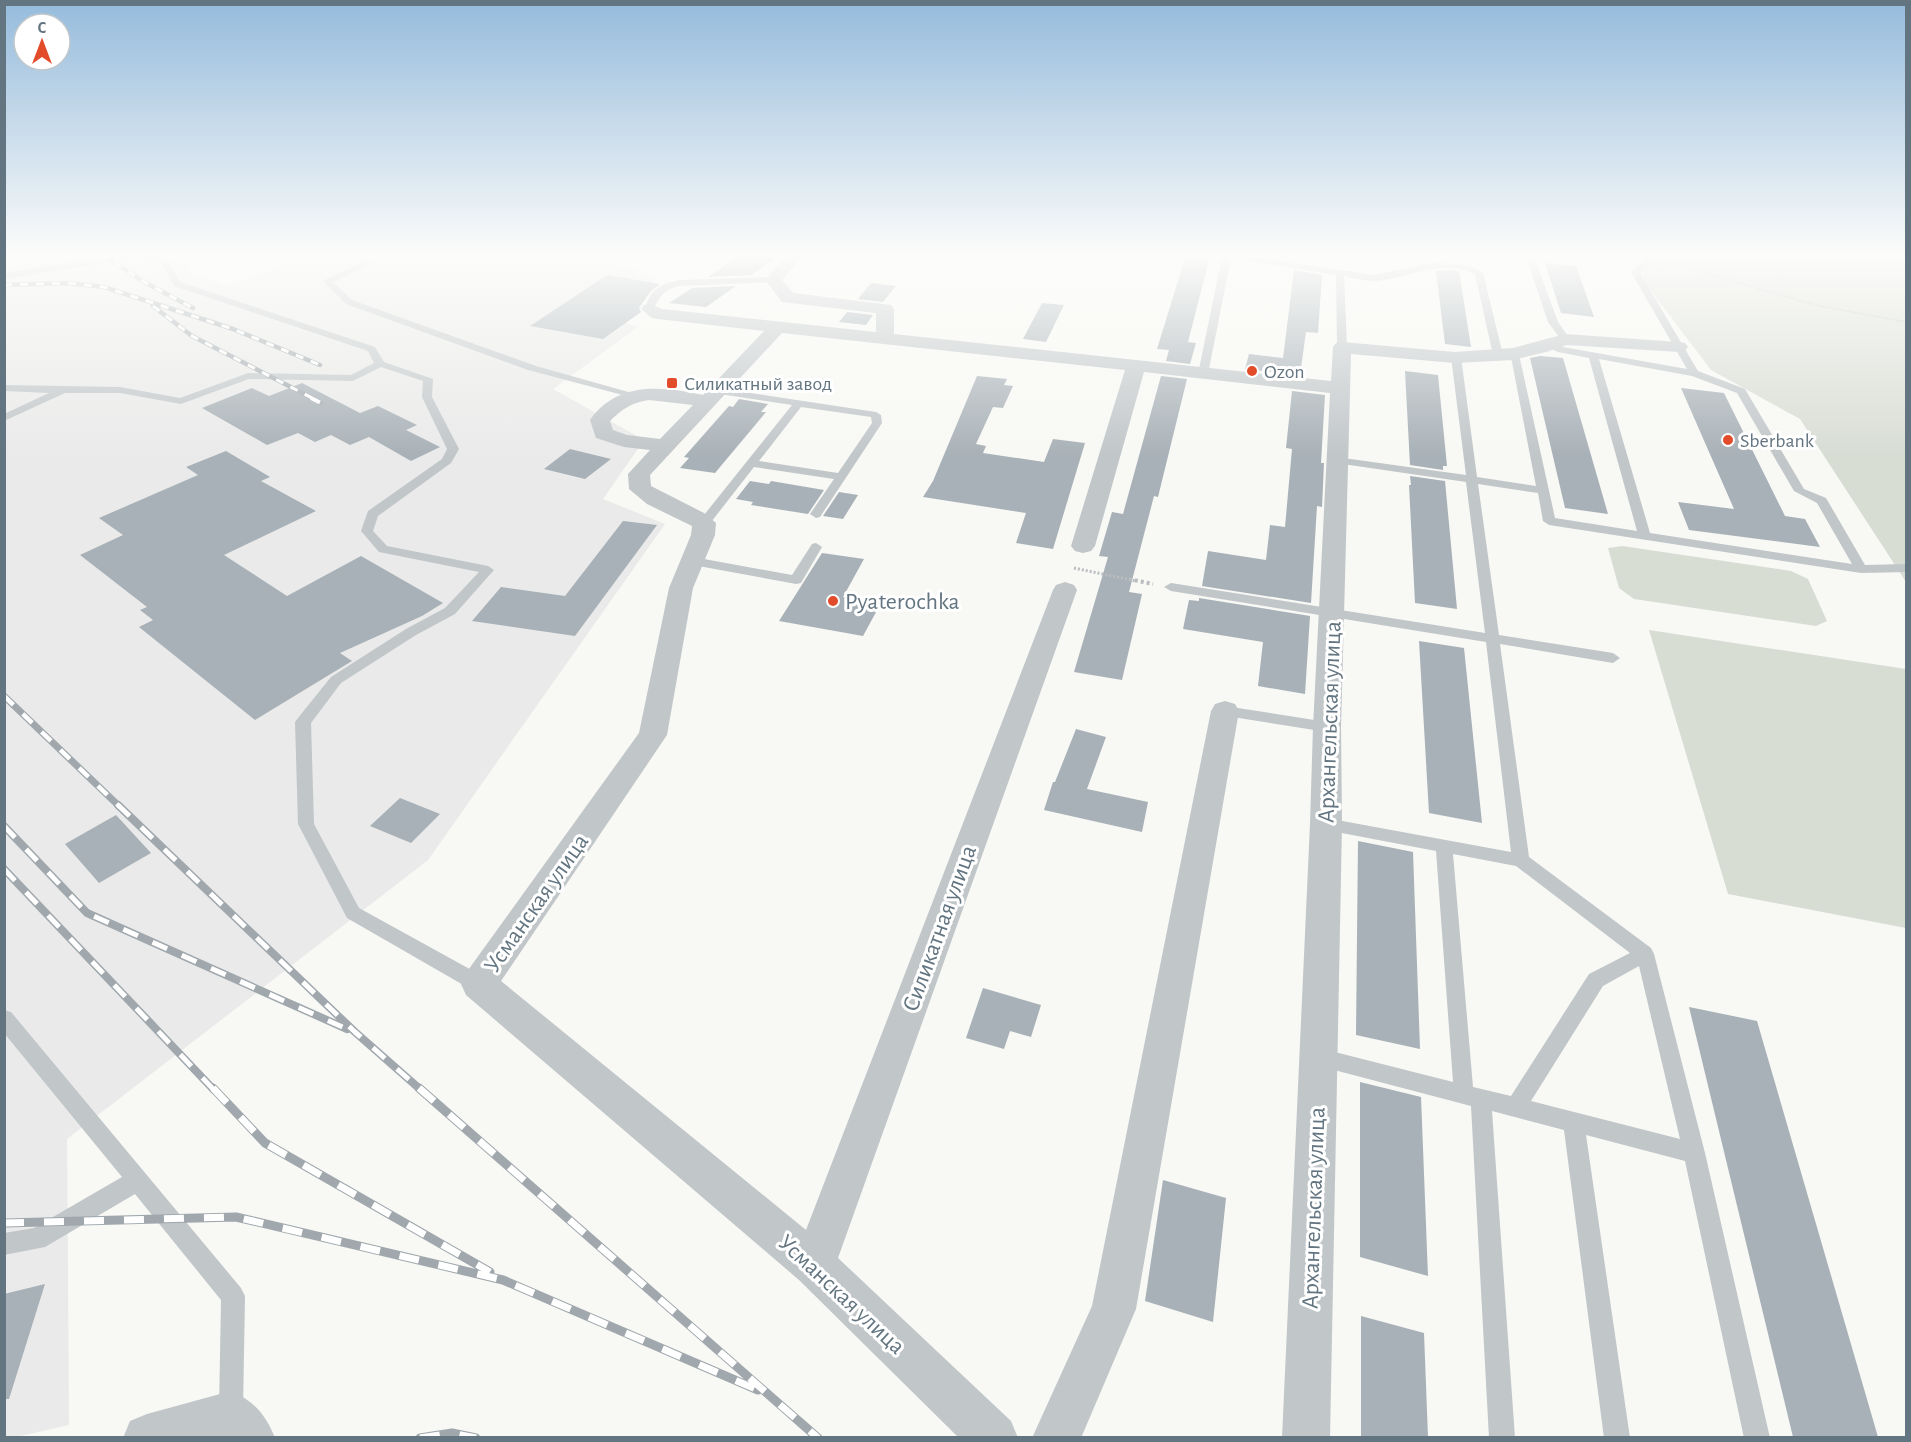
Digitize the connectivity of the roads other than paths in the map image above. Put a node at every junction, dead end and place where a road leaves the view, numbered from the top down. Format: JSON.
{"nodes":[{"id":1,"x":289,"y":321,"type":"edge"},
{"id":2,"x":404,"y":321,"type":"edge"},
{"id":3,"x":720,"y":321,"type":"edge"},
{"id":4,"x":885,"y":321,"type":"edge"},
{"id":5,"x":1212,"y":321,"type":"edge"},
{"id":6,"x":1341,"y":321,"type":"edge"},
{"id":7,"x":1495,"y":321,"type":"edge"},
{"id":8,"x":1552,"y":321,"type":"edge"},
{"id":9,"x":1664,"y":321,"type":"edge"},
{"id":10,"x":777,"y":328,"type":"junction"},
{"id":11,"x":885,"y":340,"type":"junction"},
{"id":12,"x":1558,"y":342,"type":"junction"},
{"id":13,"x":1342,"y":346,"type":"junction"},
{"id":14,"x":1679,"y":347,"type":"junction"},
{"id":15,"x":1506,"y":353,"type":"junction"},
{"id":16,"x":1593,"y":356,"type":"junction"},
{"id":17,"x":1456,"y":357,"type":"junction"},
{"id":18,"x":380,"y":364,"type":"junction"},
{"id":19,"x":1136,"y":366,"type":"junction"},
{"id":20,"x":1694,"y":373,"type":"junction"},
{"id":21,"x":1203,"y":374,"type":"junction"},
{"id":22,"x":4,"y":388,"type":"edge"},
{"id":23,"x":1339,"y":388,"type":"junction"},
{"id":24,"x":63,"y":390,"type":"junction"},
{"id":25,"x":634,"y":395,"type":"junction"},
{"id":26,"x":712,"y":397,"type":"junction"},
{"id":27,"x":799,"y":403,"type":"junction"},
{"id":28,"x":4,"y":418,"type":"edge"},
{"id":29,"x":666,"y":446,"type":"junction"},
{"id":30,"x":1336,"y":460,"type":"junction"},
{"id":31,"x":751,"y":463,"type":"junction"},
{"id":32,"x":841,"y":477,"type":"junction"},
{"id":33,"x":1472,"y":479,"type":"junction"},
{"id":34,"x":1543,"y":490,"type":"junction"},
{"id":35,"x":816,"y":514,"type":"dead end"},
{"id":36,"x":704,"y":523,"type":"junction"},
{"id":37,"x":1644,"y":534,"type":"junction"},
{"id":38,"x":1083,"y":546,"type":"dead end"},
{"id":39,"x":816,"y":547,"type":"dead end"},
{"id":40,"x":693,"y":561,"type":"junction"},
{"id":41,"x":1906,"y":568,"type":"edge"},
{"id":42,"x":1861,"y":569,"type":"junction"},
{"id":43,"x":1171,"y":587,"type":"road end"},
{"id":44,"x":1065,"y":590,"type":"road end"},
{"id":45,"x":1332,"y":612,"type":"junction"},
{"id":46,"x":1493,"y":638,"type":"junction"},
{"id":47,"x":1613,"y":658,"type":"dead end"},
{"id":48,"x":1225,"y":711,"type":"joint"},
{"id":49,"x":1327,"y":728,"type":"junction"},
{"id":50,"x":1326,"y":824,"type":"junction"},
{"id":51,"x":1444,"y":846,"type":"junction"},
{"id":52,"x":1521,"y":860,"type":"junction"},
{"id":53,"x":1645,"y":954,"type":"junction"},
{"id":54,"x":479,"y":984,"type":"junction"},
{"id":55,"x":4,"y":1018,"type":"edge"},
{"id":56,"x":1318,"y":1057,"type":"junction"},
{"id":57,"x":1472,"y":1097,"type":"junction"},
{"id":58,"x":1515,"y":1109,"type":"junction"},
{"id":59,"x":1574,"y":1124,"type":"junction"},
{"id":60,"x":1694,"y":1153,"type":"junction"},
{"id":61,"x":138,"y":1180,"type":"junction"},
{"id":62,"x":4,"y":1244,"type":"edge"},
{"id":63,"x":814,"y":1265,"type":"junction"},
{"id":64,"x":241,"y":1426,"type":"edge"},
{"id":65,"x":147,"y":1437,"type":"edge"},
{"id":66,"x":994,"y":1437,"type":"edge"},
{"id":67,"x":1056,"y":1437,"type":"edge"},
{"id":68,"x":1306,"y":1437,"type":"edge"},
{"id":69,"x":1502,"y":1437,"type":"edge"},
{"id":70,"x":1617,"y":1437,"type":"edge"},
{"id":71,"x":1757,"y":1437,"type":"edge"}],
"edges":[{"from":1,"to":18,"type":"lane"},
{"from":2,"to":25,"type":"lane"},
{"from":3,"to":10,"type":"street"},
{"from":4,"to":11,"type":"street"},
{"from":5,"to":21,"type":"lane"},
{"from":6,"to":13,"type":"lane"},
{"from":7,"to":15,"type":"lane"},
{"from":8,"to":12,"type":"lane"},
{"from":9,"to":14,"type":"lane"},
{"from":10,"to":11,"type":"street"},
{"from":10,"to":26,"type":"street"},
{"from":11,"to":19,"type":"street"},
{"from":12,"to":14,"type":"street"},
{"from":12,"to":15,"type":"street"},
{"from":12,"to":16,"type":"lane"},
{"from":13,"to":17,"type":"street"},
{"from":13,"to":23,"type":"street","name":"Архангельская улица"},
{"from":14,"to":20,"type":"lane"},
{"from":15,"to":17,"type":"street"},
{"from":15,"to":34,"type":"lane"},
{"from":16,"to":20,"type":"lane"},
{"from":16,"to":37,"type":"lane"},
{"from":17,"to":33,"type":"lane"},
{"from":18,"to":24,"type":"lane"},
{"from":18,"to":54,"type":"lane"},
{"from":19,"to":21,"type":"street"},
{"from":19,"to":38,"type":"street"},
{"from":20,"to":42,"type":"lane"},
{"from":21,"to":23,"type":"street"},
{"from":22,"to":24,"type":"lane"},
{"from":23,"to":30,"type":"street","name":"Архангельская улица"},
{"from":24,"to":28,"type":"lane"},
{"from":25,"to":26,"type":"street"},
{"from":25,"to":29,"type":"street"},
{"from":26,"to":27,"type":"lane"},
{"from":26,"to":29,"type":"street"},
{"from":27,"to":31,"type":"lane"},
{"from":27,"to":32,"type":"lane"},
{"from":29,"to":36,"type":"street"},
{"from":30,"to":33,"type":"lane"},
{"from":30,"to":45,"type":"street","name":"Архангельская улица"},
{"from":31,"to":32,"type":"lane"},
{"from":31,"to":36,"type":"lane"},
{"from":32,"to":35,"type":"lane"},
{"from":33,"to":34,"type":"lane"},
{"from":33,"to":46,"type":"lane"},
{"from":34,"to":37,"type":"lane"},
{"from":36,"to":40,"type":"street","name":"Усманская улица"},
{"from":37,"to":42,"type":"lane"},
{"from":39,"to":40,"type":"lane"},
{"from":40,"to":54,"type":"street","name":"Усманская улица"},
{"from":41,"to":42,"type":"lane"},
{"from":43,"to":45,"type":"lane"},
{"from":44,"to":63,"type":"street","name":"Силикатная улица"},
{"from":45,"to":46,"type":"lane"},
{"from":45,"to":49,"type":"street","name":"Архангельская улица"},
{"from":46,"to":47,"type":"lane"},
{"from":46,"to":52,"type":"lane"},
{"from":48,"to":49,"type":"lane"},
{"from":48,"to":67,"type":"street"},
{"from":49,"to":50,"type":"street","name":"Архангельская улица"},
{"from":50,"to":51,"type":"lane"},
{"from":50,"to":56,"type":"street","name":"Архангельская улица"},
{"from":51,"to":52,"type":"lane"},
{"from":51,"to":57,"type":"lane"},
{"from":52,"to":53,"type":"lane"},
{"from":53,"to":58,"type":"lane"},
{"from":53,"to":60,"type":"lane"},
{"from":54,"to":63,"type":"street","name":"Усманская улица"},
{"from":55,"to":61,"type":"lane"},
{"from":56,"to":57,"type":"lane"},
{"from":56,"to":68,"type":"street","name":"Архангельская улица"},
{"from":57,"to":58,"type":"lane"},
{"from":57,"to":69,"type":"lane"},
{"from":58,"to":59,"type":"lane"},
{"from":59,"to":60,"type":"lane"},
{"from":59,"to":70,"type":"lane"},
{"from":60,"to":71,"type":"lane"},
{"from":61,"to":62,"type":"lane"},
{"from":61,"to":64,"type":"lane"},
{"from":63,"to":66,"type":"street","name":"Усманская улица"},
{"from":64,"to":65,"type":"street"}]}
